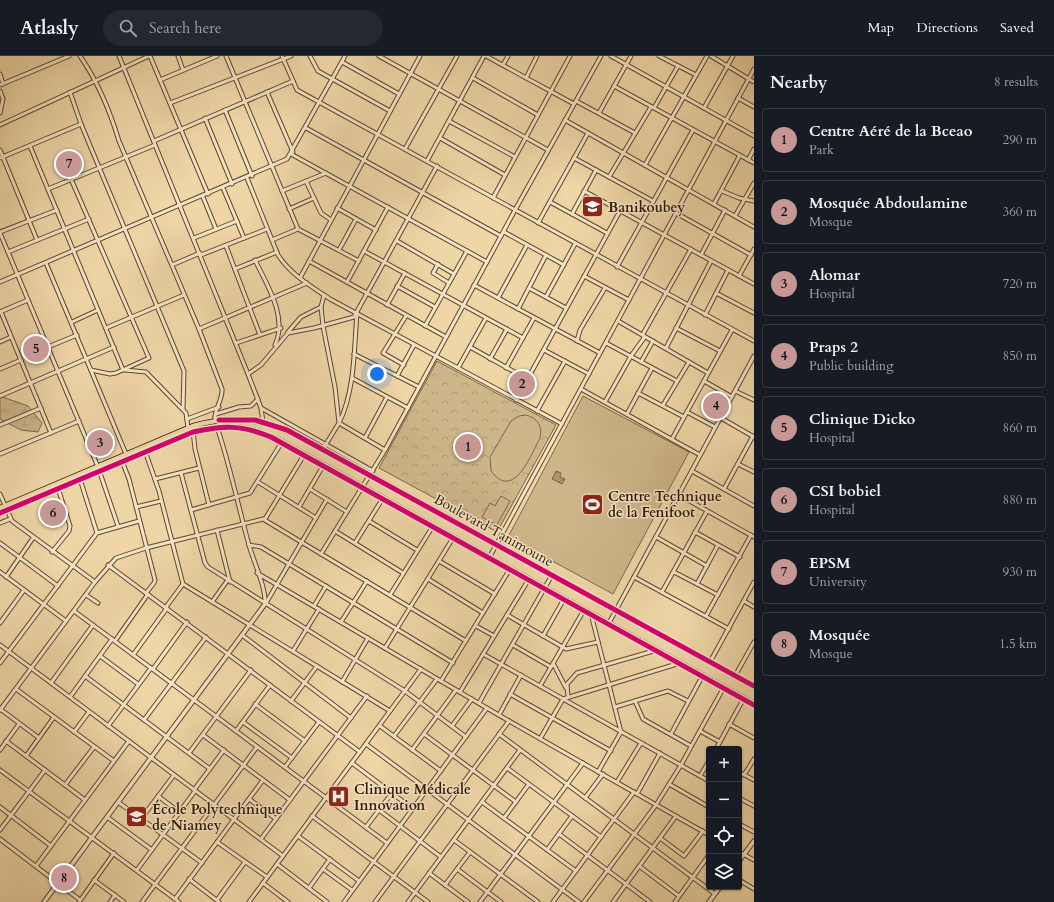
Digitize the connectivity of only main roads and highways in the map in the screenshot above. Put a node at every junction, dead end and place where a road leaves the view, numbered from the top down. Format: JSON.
{"nodes":[{"id":1,"x":99,"y":469,"type":"junction"},
{"id":2,"x":4,"y":508,"type":"edge"},
{"id":3,"x":0,"y":513,"type":"edge"},
{"id":4,"x":754,"y":686,"type":"edge"},
{"id":5,"x":754,"y":704,"type":"edge"}],
"edges":[{"from":1,"to":2,"type":"main road","name":"Boulevard Tanimoune"},
{"from":1,"to":2,"type":"main road","name":"Boulevard Tanimoune"},
{"from":1,"to":4,"type":"main road","name":"Boulevard Tanimoune"},
{"from":1,"to":5,"type":"main road","name":"Boulevard Tanimoune"},
{"from":2,"to":3,"type":"main road","name":"Boulevard Tanimoune"}]}
